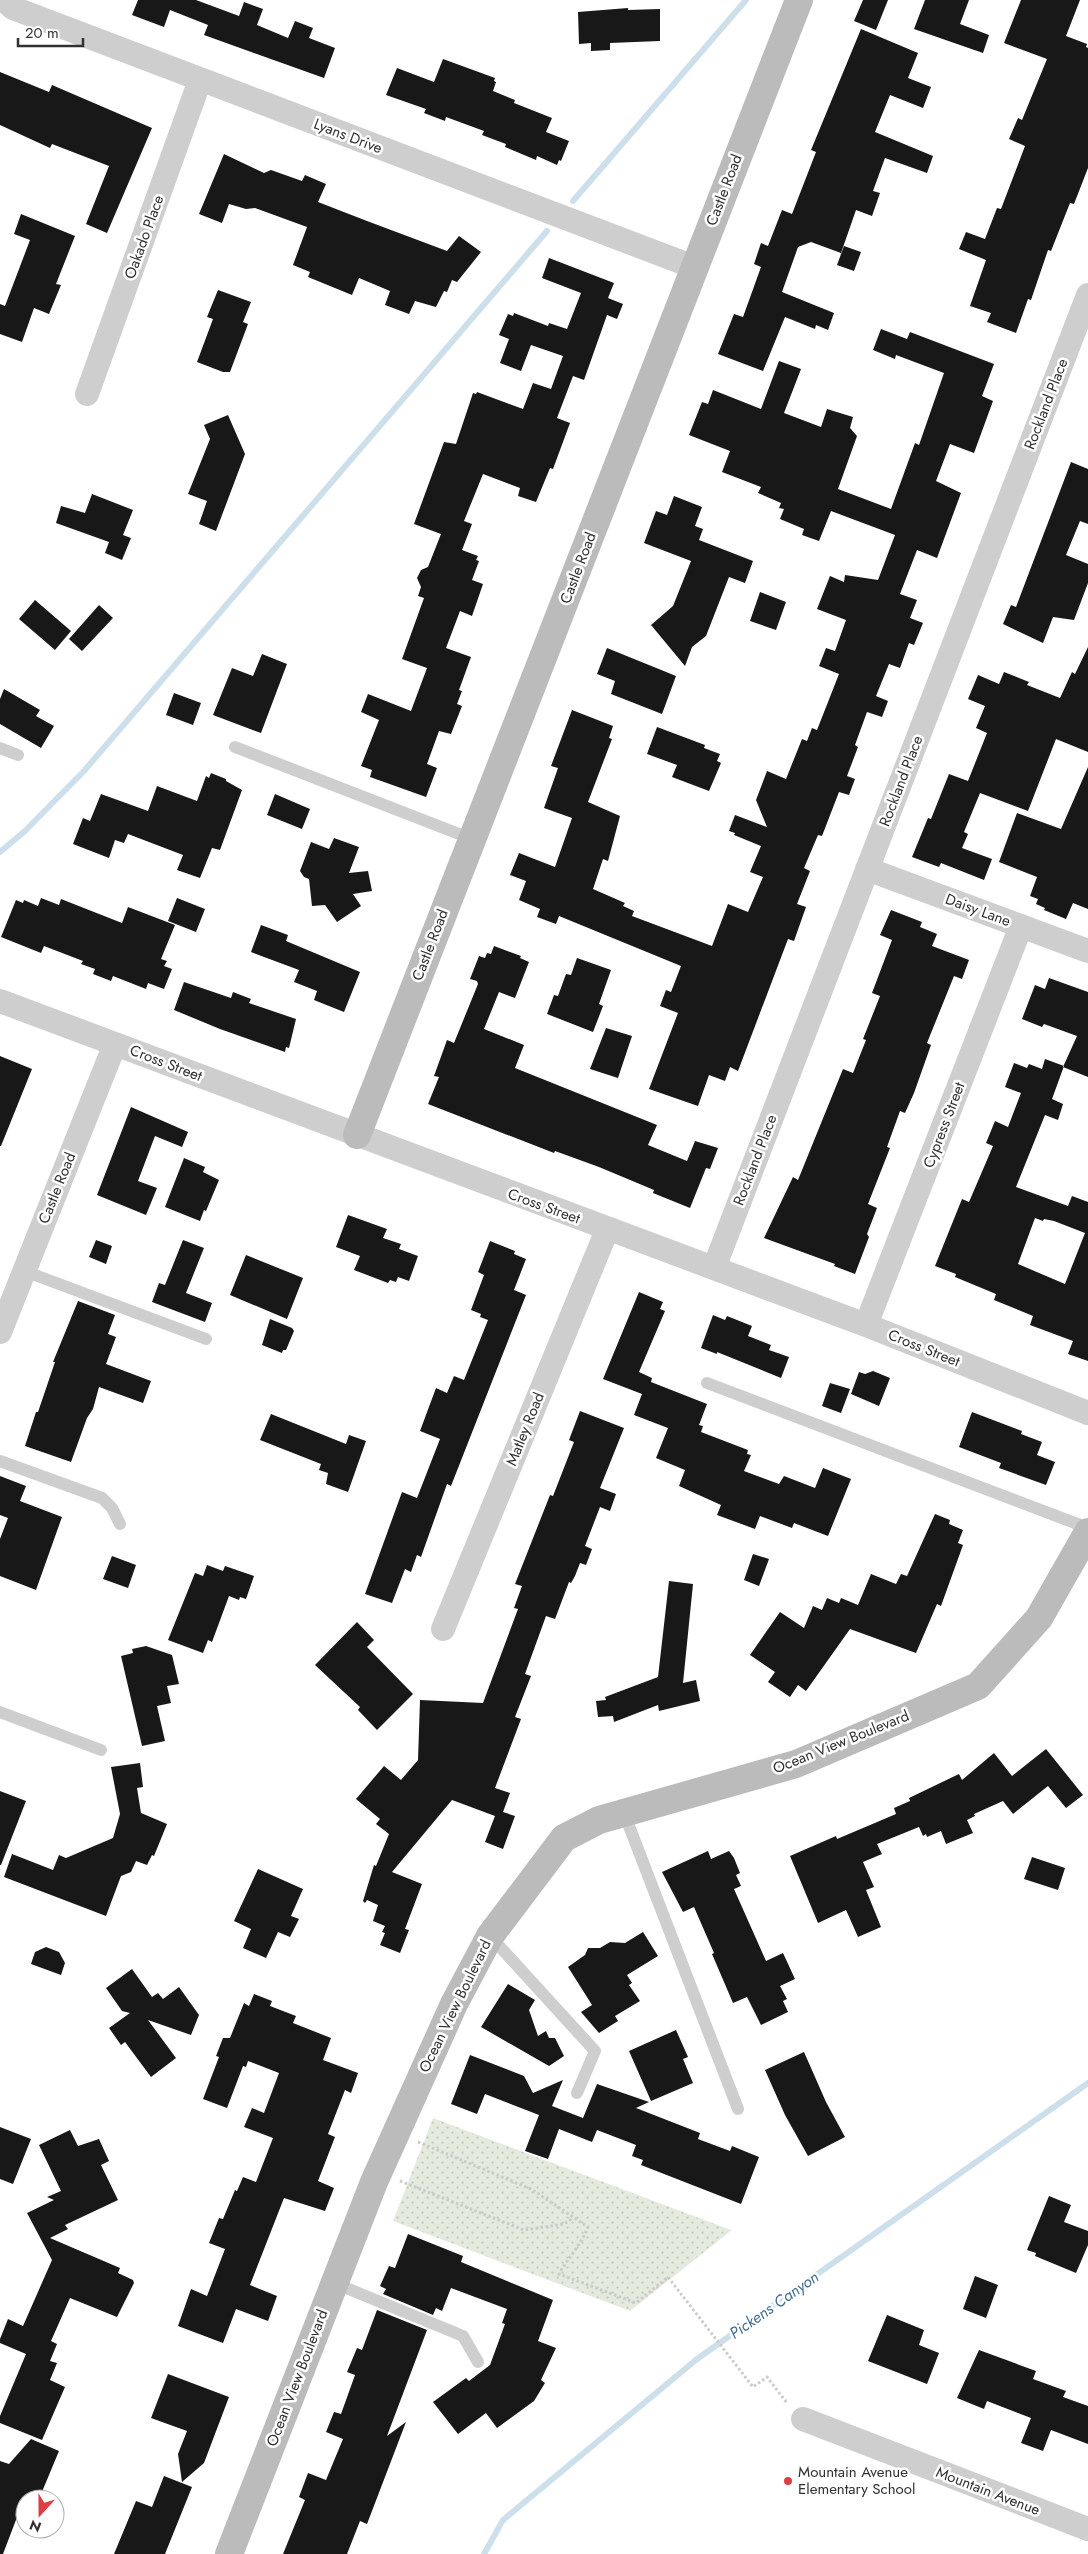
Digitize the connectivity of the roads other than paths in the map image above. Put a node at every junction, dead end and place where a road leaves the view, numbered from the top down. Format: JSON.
{"nodes":[{"id":1,"x":4,"y":0,"type":"edge"},
{"id":2,"x":799,"y":0,"type":"edge"},
{"id":3,"x":200,"y":80,"type":"junction"},
{"id":4,"x":694,"y":267,"type":"junction"},
{"id":5,"x":1088,"y":295,"type":"edge"},
{"id":6,"x":87,"y":394,"type":"dead end"},
{"id":7,"x":235,"y":747,"type":"dead end"},
{"id":8,"x":0,"y":748,"type":"edge"},
{"id":9,"x":18,"y":755,"type":"dead end"},
{"id":10,"x":472,"y":839,"type":"junction"},
{"id":11,"x":867,"y":869,"type":"junction"},
{"id":12,"x":1021,"y":926,"type":"junction"},
{"id":13,"x":1088,"y":951,"type":"edge"},
{"id":14,"x":0,"y":1001,"type":"edge"},
{"id":15,"x":115,"y":1044,"type":"junction"},
{"id":16,"x":357,"y":1135,"type":"junction"},
{"id":17,"x":607,"y":1230,"type":"junction"},
{"id":18,"x":714,"y":1268,"type":"junction"},
{"id":19,"x":24,"y":1271,"type":"junction"},
{"id":20,"x":866,"y":1325,"type":"junction"},
{"id":21,"x":0,"y":1332,"type":"edge"},
{"id":22,"x":206,"y":1338,"type":"dead end"},
{"id":23,"x":707,"y":1383,"type":"dead end"},
{"id":24,"x":1088,"y":1413,"type":"edge"},
{"id":25,"x":0,"y":1461,"type":"edge"},
{"id":26,"x":120,"y":1524,"type":"dead end"},
{"id":27,"x":1088,"y":1528,"type":"edge"},
{"id":28,"x":1088,"y":1532,"type":"edge"},
{"id":29,"x":443,"y":1629,"type":"dead end"},
{"id":30,"x":0,"y":1712,"type":"edge"},
{"id":31,"x":101,"y":1750,"type":"dead end"},
{"id":32,"x":624,"y":1812,"type":"junction"},
{"id":33,"x":490,"y":1936,"type":"junction"},
{"id":34,"x":577,"y":2093,"type":"dead end"},
{"id":35,"x":738,"y":2109,"type":"dead end"},
{"id":36,"x":334,"y":2283,"type":"junction"},
{"id":37,"x":478,"y":2362,"type":"dead end"},
{"id":38,"x":804,"y":2419,"type":"road end"},
{"id":39,"x":1088,"y":2530,"type":"edge"},
{"id":40,"x":229,"y":2554,"type":"edge"}],
"edges":[{"from":1,"to":3,"type":"street","name":"Lyans Drive"},
{"from":2,"to":4,"type":"street","name":"Castle Road"},
{"from":3,"to":4,"type":"street","name":"Lyans Drive"},
{"from":3,"to":6,"type":"street","name":"Oakado Place"},
{"from":4,"to":10,"type":"street","name":"Castle Road"},
{"from":5,"to":11,"type":"street","name":"Rockland Place"},
{"from":7,"to":10,"type":"lane"},
{"from":8,"to":9,"type":"lane"},
{"from":10,"to":16,"type":"street","name":"Castle Road"},
{"from":11,"to":12,"type":"street","name":"Daisy Lane"},
{"from":11,"to":18,"type":"street","name":"Rockland Place"},
{"from":12,"to":13,"type":"street","name":"Daisy Lane"},
{"from":12,"to":20,"type":"street","name":"Cypress Street"},
{"from":14,"to":15,"type":"street","name":"Cross Street"},
{"from":15,"to":16,"type":"street","name":"Cross Street"},
{"from":15,"to":19,"type":"street","name":"Castle Road"},
{"from":16,"to":17,"type":"street","name":"Cross Street"},
{"from":17,"to":18,"type":"street","name":"Cross Street"},
{"from":17,"to":29,"type":"street","name":"Matley Road"},
{"from":18,"to":20,"type":"street","name":"Cross Street"},
{"from":19,"to":21,"type":"street","name":"Castle Road"},
{"from":19,"to":22,"type":"lane"},
{"from":20,"to":24,"type":"street","name":"Cross Street"},
{"from":23,"to":27,"type":"lane"},
{"from":25,"to":26,"type":"lane"},
{"from":28,"to":32,"type":"street","name":"Ocean View Boulevard"},
{"from":30,"to":31,"type":"lane"},
{"from":32,"to":33,"type":"street","name":"Ocean View Boulevard"},
{"from":32,"to":35,"type":"lane"},
{"from":33,"to":34,"type":"lane"},
{"from":33,"to":36,"type":"street","name":"Ocean View Boulevard"},
{"from":36,"to":37,"type":"lane"},
{"from":36,"to":40,"type":"street","name":"Ocean View Boulevard"},
{"from":38,"to":39,"type":"street","name":"Mountain Avenue"}]}
